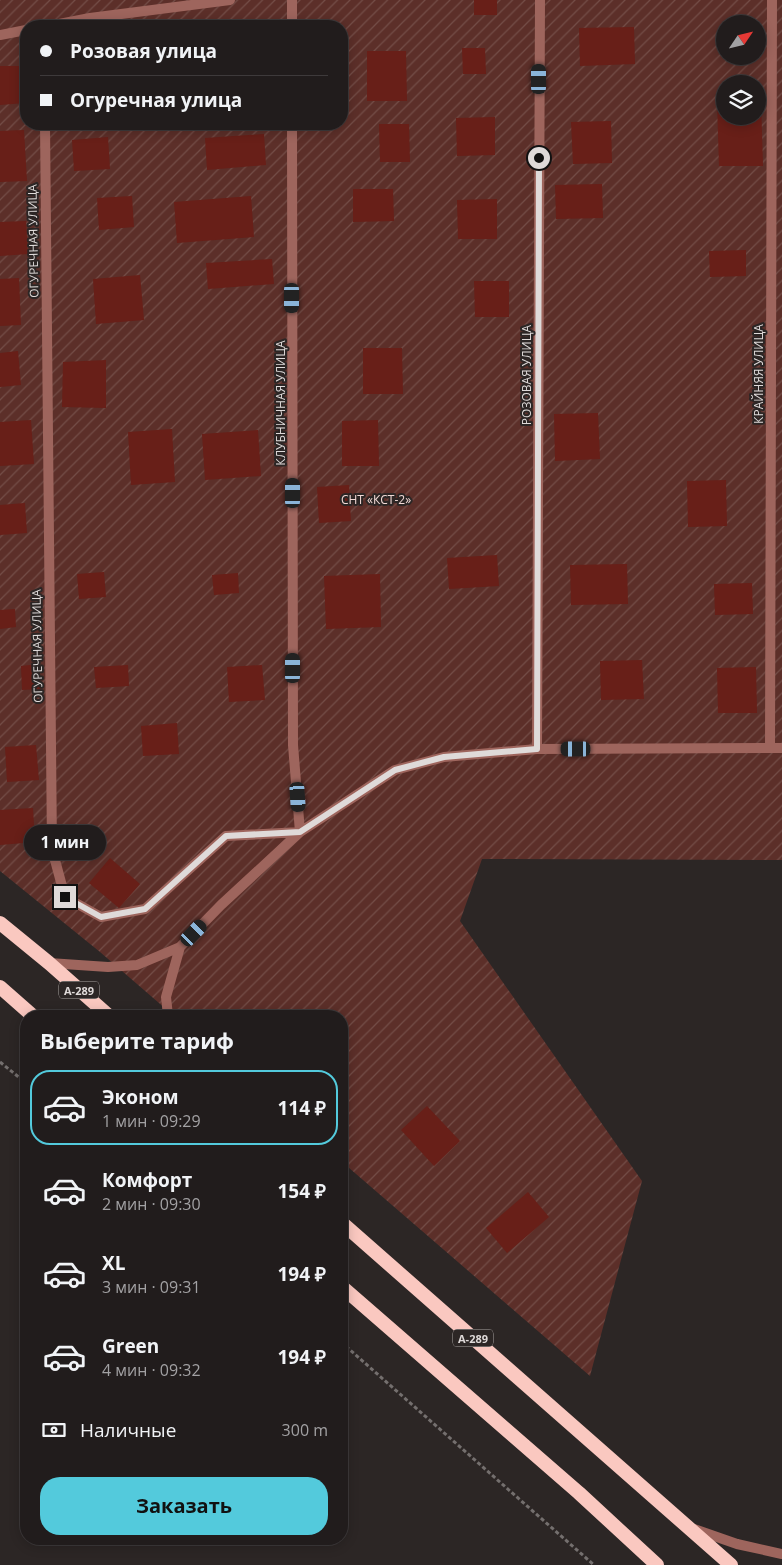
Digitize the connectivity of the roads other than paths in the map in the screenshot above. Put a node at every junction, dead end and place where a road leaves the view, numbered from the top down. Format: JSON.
{"nodes":[{"id":1,"x":230,"y":0,"type":"edge"},
{"id":2,"x":292,"y":0,"type":"edge"},
{"id":3,"x":540,"y":0,"type":"edge"},
{"id":4,"x":772,"y":0,"type":"edge"},
{"id":5,"x":80,"y":20,"type":"edge"},
{"id":6,"x":292,"y":20,"type":"edge"},
{"id":7,"x":20,"y":31,"type":"edge"},
{"id":8,"x":0,"y":35,"type":"edge"},
{"id":9,"x":45,"y":130,"type":"edge"},
{"id":10,"x":292,"y":130,"type":"edge"},
{"id":11,"x":770,"y":748,"type":"junction"},
{"id":12,"x":782,"y":748,"type":"edge"},
{"id":13,"x":537,"y":749,"type":"junction"},
{"id":14,"x":300,"y":832,"type":"junction"},
{"id":15,"x":0,"y":922,"type":"edge"},
{"id":16,"x":180,"y":947,"type":"junction"},
{"id":17,"x":49,"y":963,"type":"junction"},
{"id":18,"x":0,"y":987,"type":"edge"},
{"id":19,"x":26,"y":1010,"type":"edge"},
{"id":20,"x":102,"y":1010,"type":"edge"},
{"id":21,"x":167,"y":1010,"type":"edge"},
{"id":22,"x":348,"y":1228,"type":"edge"},
{"id":23,"x":348,"y":1292,"type":"edge"},
{"id":24,"x":690,"y":1528,"type":"junction"},
{"id":25,"x":782,"y":1554,"type":"edge"},
{"id":26,"x":657,"y":1565,"type":"edge"},
{"id":27,"x":731,"y":1565,"type":"edge"}],
"edges":[{"from":1,"to":5,"type":"street"},
{"from":2,"to":6,"type":"street"},
{"from":3,"to":13,"type":"street","name":"РОЗОВАЯ УЛИЦА"},
{"from":4,"to":11,"type":"street","name":"КРАЙНЯЯ УЛИЦА"},
{"from":7,"to":8,"type":"street"},
{"from":9,"to":14,"type":"street","name":"ОГУРЕЧНАЯ УЛИЦА"},
{"from":10,"to":14,"type":"street","name":"КЛУБНИЧНАЯ УЛИЦА"},
{"from":11,"to":12,"type":"street"},
{"from":11,"to":13,"type":"street"},
{"from":13,"to":14,"type":"street"},
{"from":14,"to":16,"type":"street"},
{"from":15,"to":17,"type":"highway","number":"А-289"},
{"from":16,"to":17,"type":"street"},
{"from":16,"to":21,"type":"street"},
{"from":17,"to":20,"type":"highway","number":"А-289"},
{"from":18,"to":19,"type":"highway"},
{"from":22,"to":24,"type":"highway","number":"А-289"},
{"from":23,"to":26,"type":"highway"},
{"from":24,"to":25,"type":"street"},
{"from":24,"to":27,"type":"highway","number":"А-289"}]}
